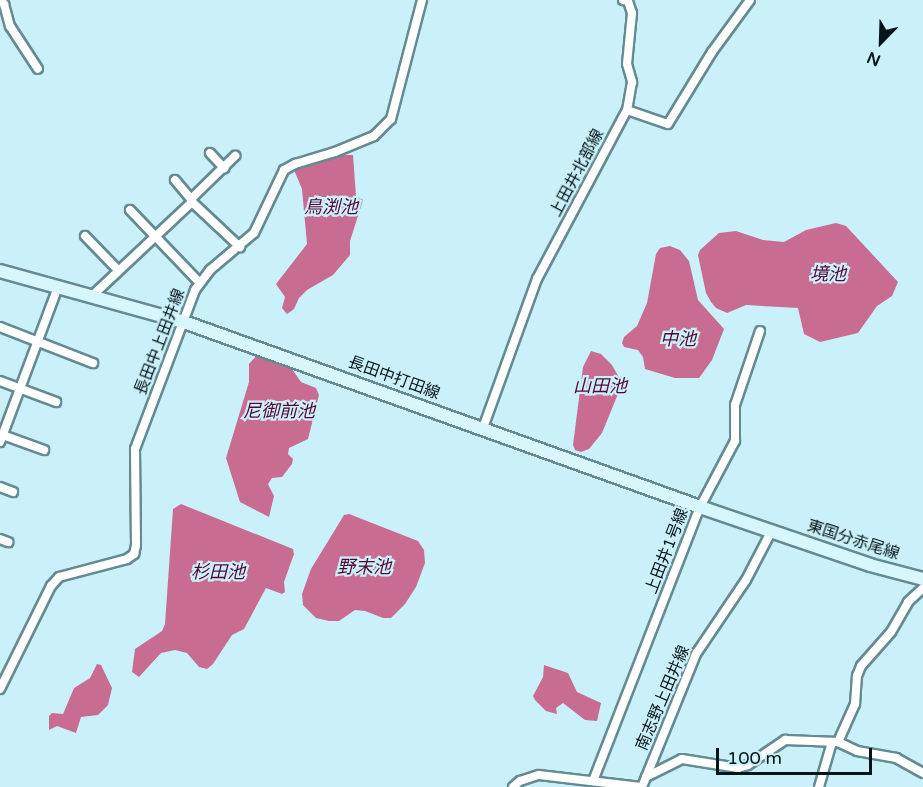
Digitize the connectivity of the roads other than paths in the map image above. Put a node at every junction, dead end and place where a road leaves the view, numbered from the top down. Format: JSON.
{"nodes":[{"id":1,"x":0,"y":0,"type":"edge"},
{"id":2,"x":422,"y":0,"type":"edge"},
{"id":3,"x":623,"y":0,"type":"edge"},
{"id":4,"x":750,"y":0,"type":"edge"},
{"id":5,"x":38,"y":69,"type":"dead end"},
{"id":6,"x":627,"y":111,"type":"junction"},
{"id":7,"x":210,"y":153,"type":"dead end"},
{"id":8,"x":236,"y":156,"type":"dead end"},
{"id":9,"x":224,"y":168,"type":"junction"},
{"id":10,"x":175,"y":180,"type":"dead end"},
{"id":11,"x":191,"y":200,"type":"junction"},
{"id":12,"x":130,"y":210,"type":"dead end"},
{"id":13,"x":85,"y":236,"type":"dead end"},
{"id":14,"x":156,"y":236,"type":"junction"},
{"id":15,"x":240,"y":248,"type":"junction"},
{"id":16,"x":118,"y":270,"type":"junction"},
{"id":17,"x":0,"y":271,"type":"edge"},
{"id":18,"x":200,"y":283,"type":"junction"},
{"id":19,"x":58,"y":287,"type":"junction"},
{"id":20,"x":93,"y":295,"type":"junction"},
{"id":21,"x":184,"y":322,"type":"junction"},
{"id":22,"x":0,"y":327,"type":"edge"},
{"id":23,"x":760,"y":331,"type":"dead end"},
{"id":24,"x":38,"y":342,"type":"junction"},
{"id":25,"x":93,"y":363,"type":"dead end"},
{"id":26,"x":0,"y":381,"type":"edge"},
{"id":27,"x":21,"y":389,"type":"junction"},
{"id":28,"x":56,"y":402,"type":"dead end"},
{"id":29,"x":483,"y":428,"type":"junction"},
{"id":30,"x":1,"y":437,"type":"edge"},
{"id":31,"x":44,"y":450,"type":"dead end"},
{"id":32,"x":0,"y":487,"type":"edge"},
{"id":33,"x":13,"y":492,"type":"dead end"},
{"id":34,"x":700,"y":507,"type":"junction"},
{"id":35,"x":772,"y":530,"type":"junction"},
{"id":36,"x":923,"y":579,"type":"edge"},
{"id":37,"x":923,"y":588,"type":"edge"},
{"id":38,"x":0,"y":689,"type":"edge"},
{"id":39,"x":835,"y":742,"type":"junction"},
{"id":40,"x":923,"y":773,"type":"edge"},
{"id":41,"x":646,"y":777,"type":"junction"},
{"id":42,"x":593,"y":781,"type":"junction"},
{"id":43,"x":513,"y":787,"type":"edge"},
{"id":44,"x":642,"y":787,"type":"edge"},
{"id":45,"x":819,"y":787,"type":"edge"}],
"edges":[{"from":1,"to":5,"type":"street"},
{"from":2,"to":15,"type":"street","name":"長田中上田井線"},
{"from":3,"to":6,"type":"street","name":"上田井北部線"},
{"from":4,"to":6,"type":"street"},
{"from":6,"to":29,"type":"street","name":"上田井北部線"},
{"from":7,"to":9,"type":"street"},
{"from":8,"to":9,"type":"street"},
{"from":9,"to":11,"type":"street"},
{"from":10,"to":11,"type":"street"},
{"from":11,"to":14,"type":"street"},
{"from":11,"to":15,"type":"street"},
{"from":12,"to":14,"type":"street"},
{"from":13,"to":16,"type":"street"},
{"from":14,"to":16,"type":"street"},
{"from":14,"to":18,"type":"street"},
{"from":15,"to":18,"type":"street","name":"長田中上田井線"},
{"from":16,"to":20,"type":"street"},
{"from":17,"to":19,"type":"street","name":"長田中打田線"},
{"from":18,"to":21,"type":"street","name":"長田中上田井線"},
{"from":19,"to":20,"type":"street","name":"長田中打田線"},
{"from":19,"to":24,"type":"street"},
{"from":20,"to":21,"type":"street","name":"長田中打田線"},
{"from":21,"to":29,"type":"street","name":"長田中打田線"},
{"from":21,"to":38,"type":"street","name":"長田中上田井線"},
{"from":22,"to":24,"type":"street"},
{"from":23,"to":34,"type":"street","name":"上田井1号線"},
{"from":24,"to":25,"type":"street"},
{"from":24,"to":27,"type":"street"},
{"from":26,"to":27,"type":"street"},
{"from":27,"to":28,"type":"street"},
{"from":27,"to":30,"type":"street"},
{"from":29,"to":34,"type":"street","name":"長田中打田線"},
{"from":30,"to":31,"type":"street"},
{"from":32,"to":33,"type":"street"},
{"from":34,"to":35,"type":"street","name":"長田中打田線"},
{"from":34,"to":42,"type":"street","name":"上田井1号線"},
{"from":35,"to":36,"type":"street","name":"東国分赤尾線"},
{"from":35,"to":41,"type":"street","name":"南志野上田井線"},
{"from":37,"to":39,"type":"street"},
{"from":39,"to":40,"type":"street"},
{"from":39,"to":41,"type":"street"},
{"from":39,"to":45,"type":"street"},
{"from":41,"to":44,"type":"street","name":"南志野上田井線"},
{"from":42,"to":43,"type":"street"},
{"from":42,"to":44,"type":"street"}]}
